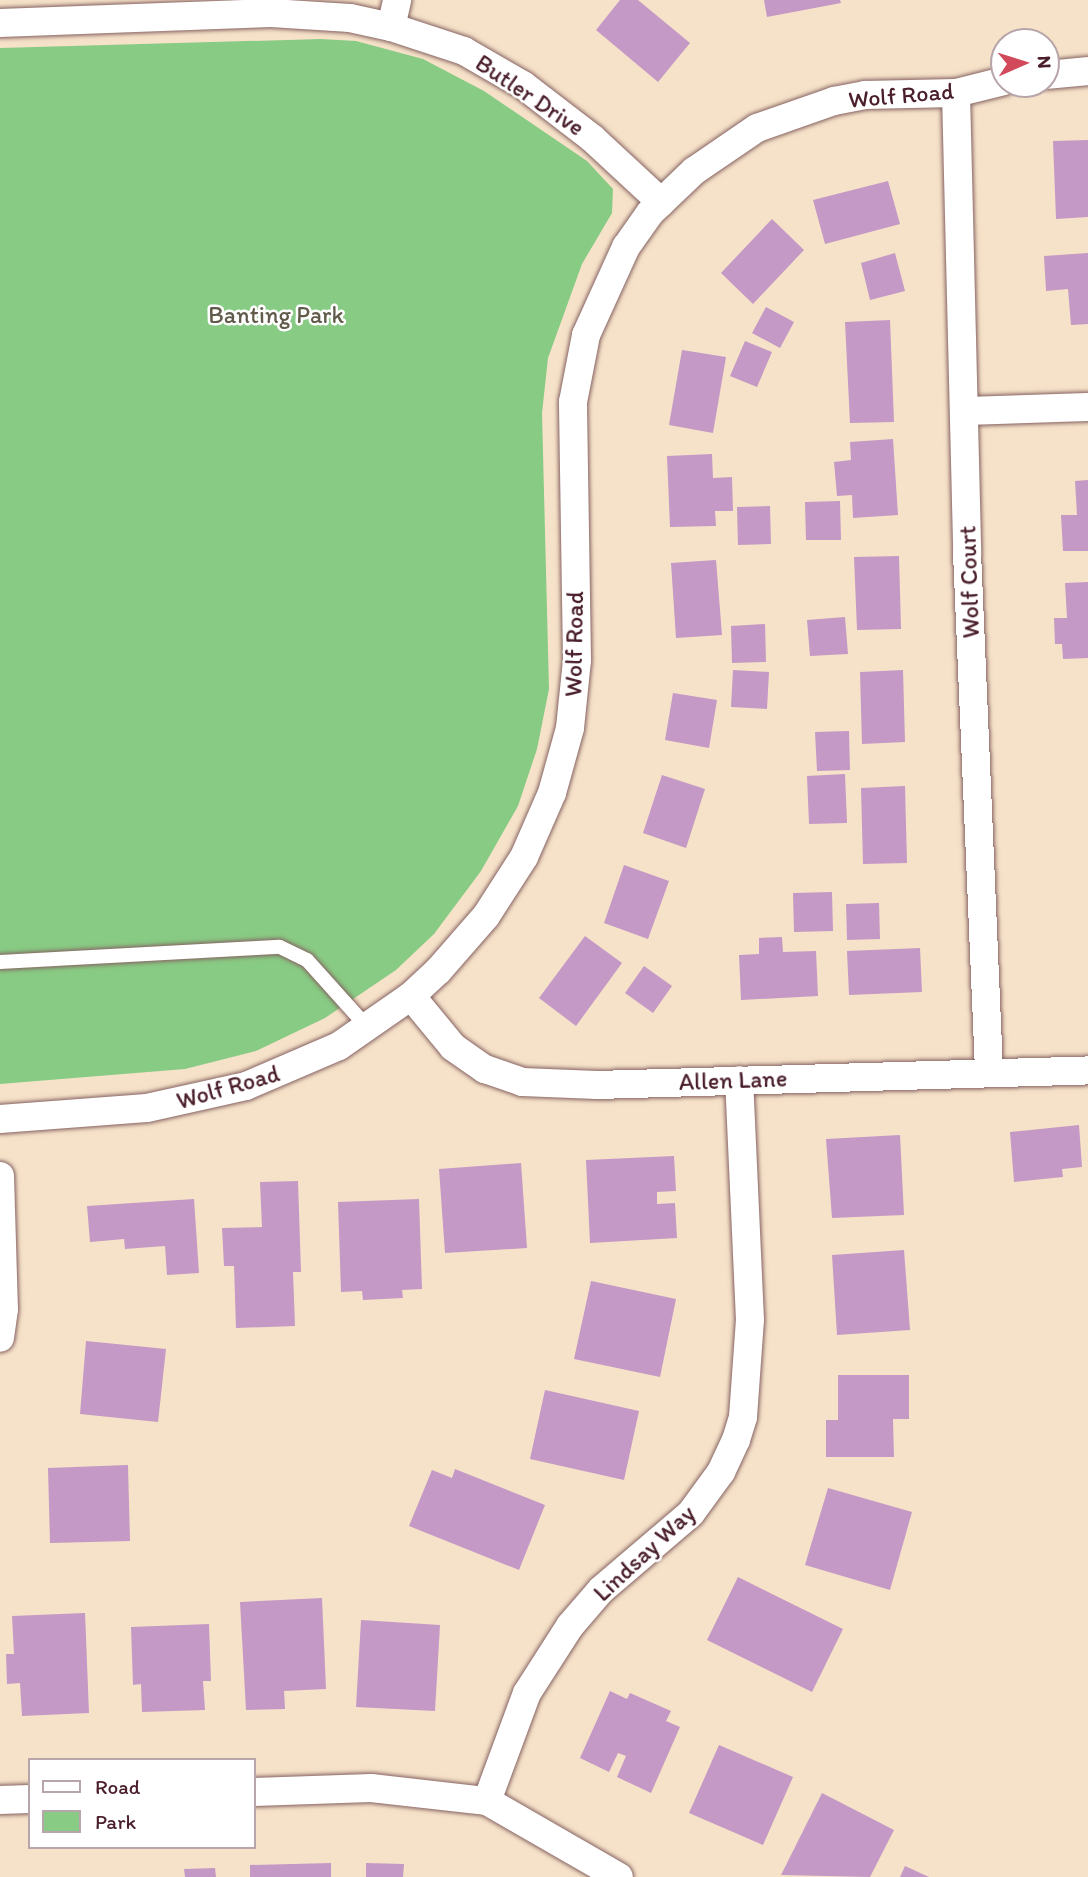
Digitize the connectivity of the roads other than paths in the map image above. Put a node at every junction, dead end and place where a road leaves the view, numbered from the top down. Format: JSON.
{"nodes":[{"id":1,"x":397,"y":0,"type":"edge"},
{"id":2,"x":0,"y":23,"type":"edge"},
{"id":3,"x":391,"y":27,"type":"junction"},
{"id":4,"x":1088,"y":71,"type":"edge"},
{"id":5,"x":1060,"y":74,"type":"edge"},
{"id":6,"x":990,"y":84,"type":"edge"},
{"id":7,"x":956,"y":93,"type":"junction"},
{"id":8,"x":661,"y":202,"type":"junction"},
{"id":9,"x":1088,"y":407,"type":"edge"},
{"id":10,"x":965,"y":411,"type":"junction"},
{"id":11,"x":0,"y":962,"type":"edge"},
{"id":12,"x":411,"y":996,"type":"junction"},
{"id":13,"x":368,"y":1028,"type":"junction"},
{"id":14,"x":1088,"y":1070,"type":"edge"},
{"id":15,"x":989,"y":1071,"type":"junction"},
{"id":16,"x":739,"y":1080,"type":"junction"},
{"id":17,"x":0,"y":1119,"type":"edge"},
{"id":18,"x":0,"y":1176,"type":"edge"},
{"id":19,"x":0,"y":1338,"type":"edge"},
{"id":20,"x":256,"y":1792,"type":"edge"},
{"id":21,"x":28,"y":1799,"type":"edge"},
{"id":22,"x":0,"y":1800,"type":"edge"},
{"id":23,"x":487,"y":1801,"type":"junction"},
{"id":24,"x":619,"y":1877,"type":"edge"}],
"edges":[{"from":1,"to":3,"type":"street"},
{"from":2,"to":3,"type":"street","name":"Butler Drive"},
{"from":3,"to":8,"type":"street","name":"Butler Drive"},
{"from":4,"to":5,"type":"street"},
{"from":6,"to":7,"type":"street","name":"Wolf Road"},
{"from":7,"to":8,"type":"street","name":"Wolf Road"},
{"from":7,"to":10,"type":"street","name":"Wolf Court"},
{"from":8,"to":12,"type":"street","name":"Wolf Road"},
{"from":9,"to":10,"type":"street"},
{"from":10,"to":15,"type":"street","name":"Wolf Court"},
{"from":11,"to":13,"type":"lane"},
{"from":12,"to":13,"type":"street","name":"Wolf Road"},
{"from":12,"to":16,"type":"street","name":"Allen Lane"},
{"from":13,"to":17,"type":"street","name":"Wolf Road"},
{"from":14,"to":15,"type":"street","name":"Allen Lane"},
{"from":15,"to":16,"type":"street","name":"Allen Lane"},
{"from":16,"to":23,"type":"street","name":"Lindsay Way"},
{"from":18,"to":19,"type":"street"},
{"from":20,"to":23,"type":"street"},
{"from":21,"to":22,"type":"street"},
{"from":23,"to":24,"type":"street"}]}
